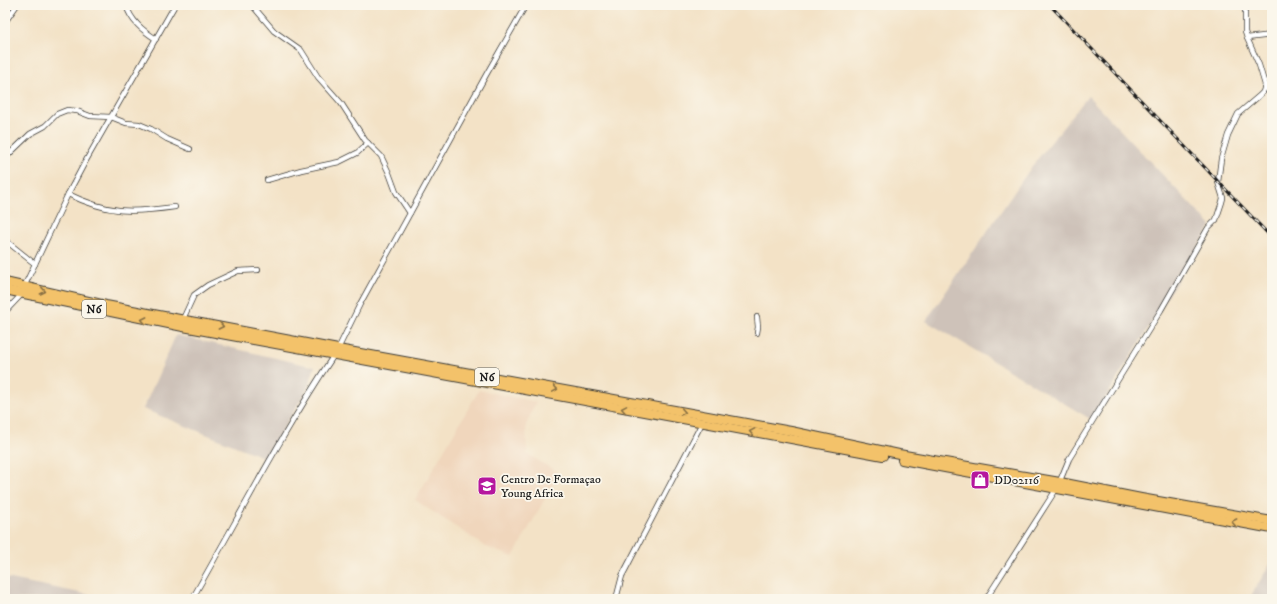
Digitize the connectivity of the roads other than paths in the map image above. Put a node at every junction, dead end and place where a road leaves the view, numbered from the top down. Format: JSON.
{"nodes":[{"id":1,"x":17,"y":5,"type":"edge"},
{"id":2,"x":126,"y":5,"type":"edge"},
{"id":3,"x":175,"y":5,"type":"edge"},
{"id":4,"x":252,"y":5,"type":"edge"},
{"id":5,"x":526,"y":5,"type":"edge"},
{"id":6,"x":1245,"y":5,"type":"edge"},
{"id":7,"x":5,"y":22,"type":"edge"},
{"id":8,"x":1272,"y":35,"type":"edge"},
{"id":9,"x":1247,"y":38,"type":"junction"},
{"id":10,"x":156,"y":39,"type":"junction"},
{"id":11,"x":1265,"y":85,"type":"junction"},
{"id":12,"x":1272,"y":98,"type":"edge"},
{"id":13,"x":111,"y":118,"type":"junction"},
{"id":14,"x":368,"y":143,"type":"junction"},
{"id":15,"x":190,"y":149,"type":"dead end"},
{"id":16,"x":5,"y":158,"type":"edge"},
{"id":17,"x":267,"y":180,"type":"dead end"},
{"id":18,"x":68,"y":194,"type":"junction"},
{"id":19,"x":175,"y":206,"type":"dead end"},
{"id":20,"x":410,"y":212,"type":"junction"},
{"id":21,"x":5,"y":240,"type":"edge"},
{"id":22,"x":35,"y":264,"type":"junction"},
{"id":23,"x":258,"y":270,"type":"dead end"},
{"id":24,"x":5,"y":282,"type":"edge"},
{"id":25,"x":5,"y":290,"type":"edge"},
{"id":26,"x":23,"y":291,"type":"junction"},
{"id":27,"x":5,"y":312,"type":"edge"},
{"id":28,"x":757,"y":317,"type":"dead end"},
{"id":29,"x":183,"y":319,"type":"junction"},
{"id":30,"x":757,"y":333,"type":"dead end"},
{"id":31,"x":336,"y":352,"type":"junction"},
{"id":32,"x":702,"y":423,"type":"junction"},
{"id":33,"x":1058,"y":485,"type":"junction"},
{"id":34,"x":1272,"y":521,"type":"edge"},
{"id":35,"x":1272,"y":529,"type":"edge"},
{"id":36,"x":192,"y":599,"type":"edge"},
{"id":37,"x":616,"y":599,"type":"edge"},
{"id":38,"x":986,"y":599,"type":"edge"}],
"edges":[{"from":1,"to":7,"type":"street"},
{"from":2,"to":10,"type":"street"},
{"from":3,"to":10,"type":"street"},
{"from":4,"to":14,"type":"street"},
{"from":5,"to":20,"type":"street"},
{"from":6,"to":9,"type":"street"},
{"from":8,"to":9,"type":"street"},
{"from":9,"to":11,"type":"street"},
{"from":10,"to":13,"type":"street"},
{"from":11,"to":12,"type":"street"},
{"from":11,"to":33,"type":"street"},
{"from":13,"to":15,"type":"street"},
{"from":13,"to":16,"type":"street"},
{"from":13,"to":18,"type":"street"},
{"from":14,"to":17,"type":"street"},
{"from":14,"to":20,"type":"street"},
{"from":18,"to":19,"type":"street"},
{"from":18,"to":22,"type":"street"},
{"from":20,"to":31,"type":"street"},
{"from":21,"to":22,"type":"street"},
{"from":22,"to":26,"type":"street"},
{"from":23,"to":29,"type":"street"},
{"from":24,"to":26,"type":"highway","number":"N6"},
{"from":25,"to":26,"type":"highway","number":"N6"},
{"from":26,"to":27,"type":"street"},
{"from":26,"to":29,"type":"highway","number":"N6","one_way":true},
{"from":31,"to":26,"type":"highway","number":"N6","one_way":true},
{"from":28,"to":30,"type":"street"},
{"from":29,"to":31,"type":"highway","number":"N6","one_way":true},
{"from":32,"to":31,"type":"highway","number":"N6","one_way":true},
{"from":31,"to":33,"type":"highway","number":"N6","one_way":true},
{"from":31,"to":36,"type":"street"},
{"from":33,"to":32,"type":"highway","number":"N6","one_way":true},
{"from":32,"to":37,"type":"street"},
{"from":33,"to":34,"type":"highway","number":"N6"},
{"from":35,"to":33,"type":"highway","number":"N6","one_way":true},
{"from":33,"to":38,"type":"street"}]}
